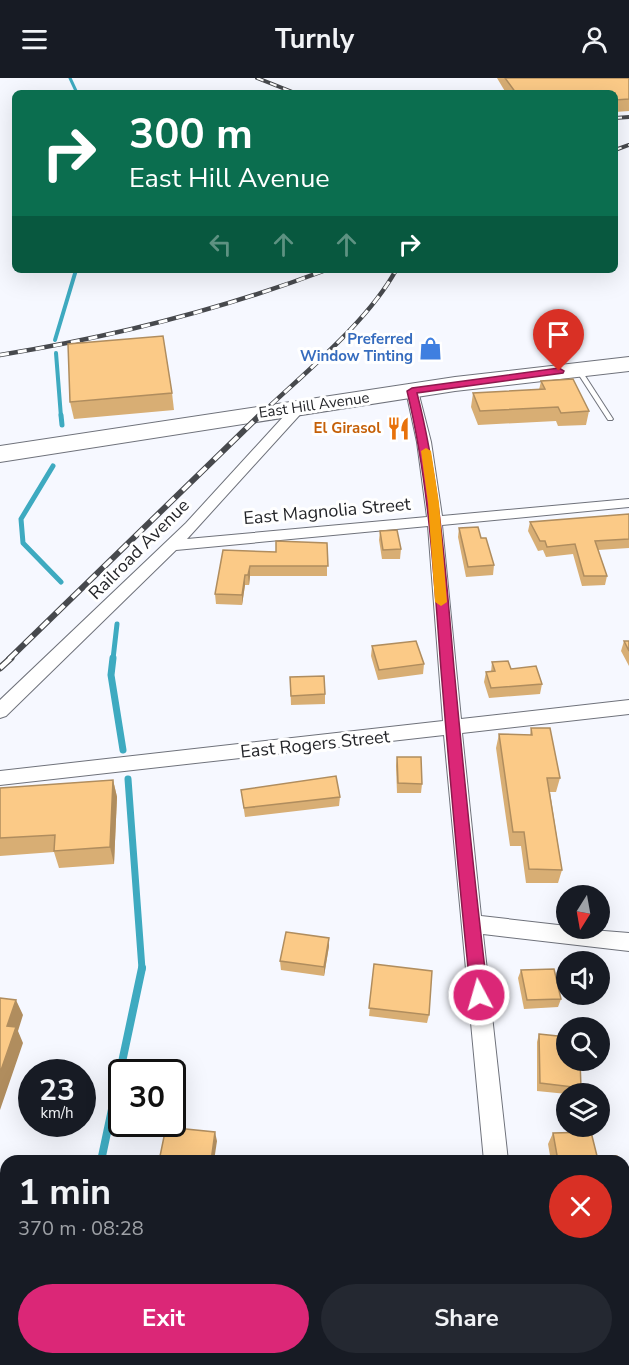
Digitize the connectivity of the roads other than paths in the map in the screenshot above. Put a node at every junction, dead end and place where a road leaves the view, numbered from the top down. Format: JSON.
{"nodes":[{"id":1,"x":629,"y":364,"type":"edge"},
{"id":2,"x":578,"y":369,"type":"junction"},
{"id":3,"x":412,"y":391,"type":"junction"},
{"id":4,"x":299,"y":408,"type":"junction"},
{"id":5,"x":610,"y":419,"type":"dead end"},
{"id":6,"x":0,"y":454,"type":"edge"},
{"id":7,"x":629,"y":503,"type":"edge"},
{"id":8,"x":434,"y":520,"type":"junction"},
{"id":9,"x":173,"y":545,"type":"junction"},
{"id":10,"x":629,"y":707,"type":"edge"},
{"id":11,"x":0,"y":711,"type":"edge"},
{"id":12,"x":453,"y":728,"type":"junction"},
{"id":13,"x":0,"y":778,"type":"edge"},
{"id":14,"x":472,"y":924,"type":"junction"},
{"id":15,"x":629,"y":942,"type":"edge"},
{"id":16,"x":495,"y":1155,"type":"edge"}],
"edges":[{"from":1,"to":2,"type":"highway","name":"East Hill Avenue"},
{"from":2,"to":3,"type":"highway","name":"East Hill Avenue"},
{"from":2,"to":5,"type":"lane"},
{"from":3,"to":4,"type":"highway","name":"East Hill Avenue"},
{"from":3,"to":8,"type":"street"},
{"from":4,"to":6,"type":"highway","name":"East Hill Avenue"},
{"from":4,"to":9,"type":"street","name":"Railroad Avenue"},
{"from":7,"to":8,"type":"street","name":"East Magnolia Street"},
{"from":8,"to":9,"type":"street","name":"East Magnolia Street"},
{"from":8,"to":12,"type":"street"},
{"from":9,"to":11,"type":"street","name":"Railroad Avenue"},
{"from":10,"to":12,"type":"street","name":"East Rogers Street"},
{"from":12,"to":13,"type":"street","name":"East Rogers Street"},
{"from":12,"to":14,"type":"street"},
{"from":14,"to":15,"type":"street"},
{"from":14,"to":16,"type":"street"}]}
